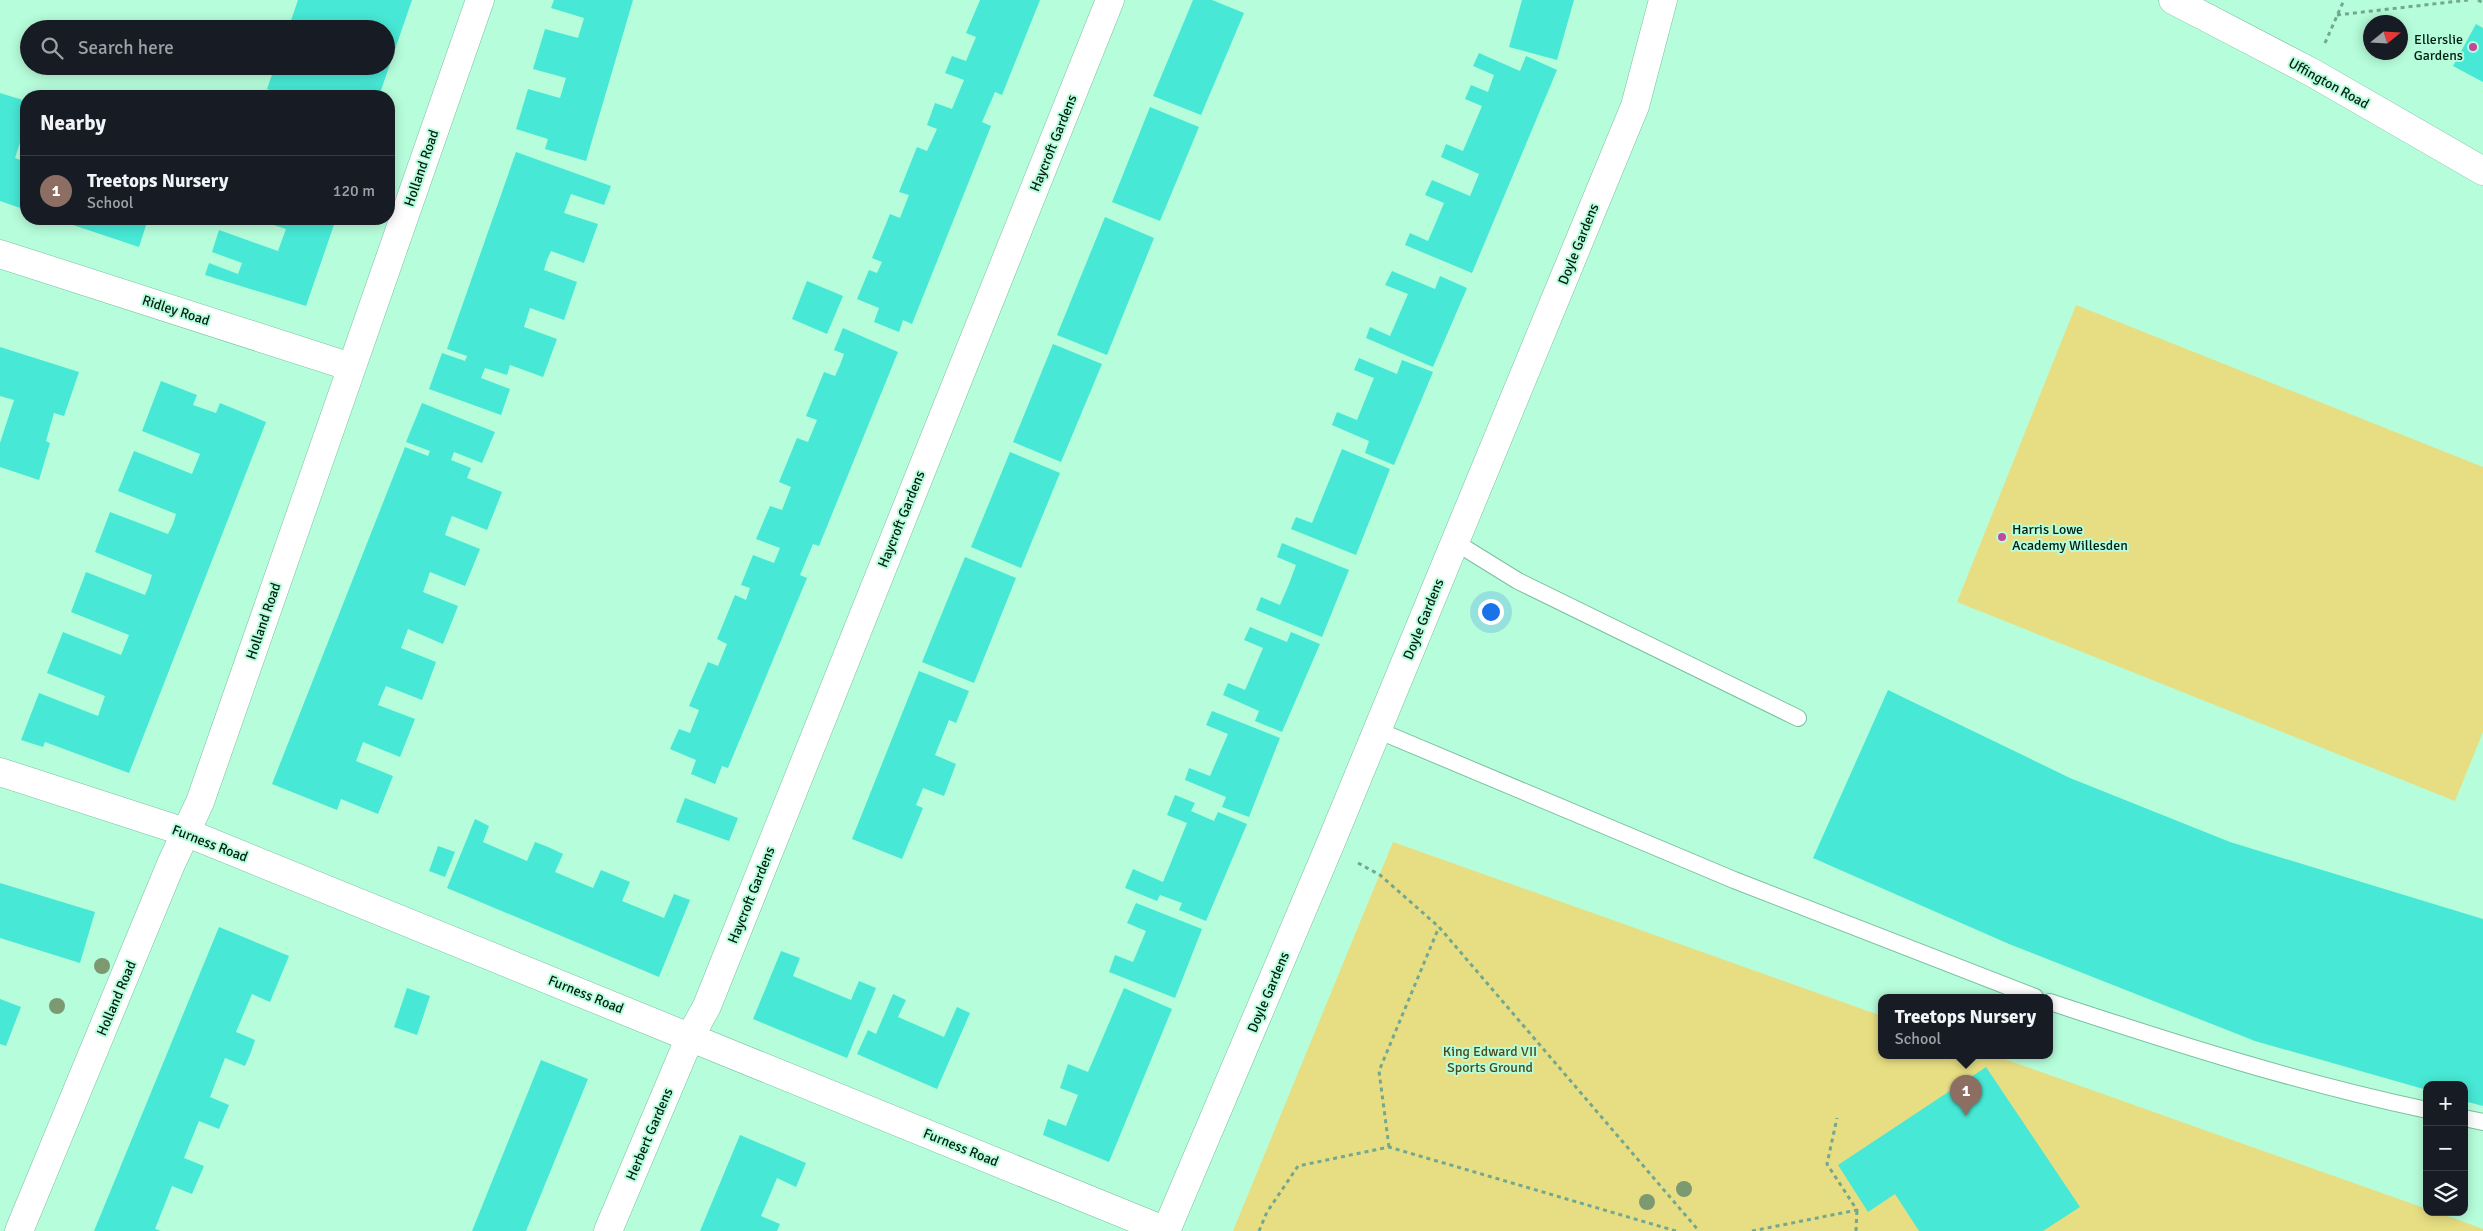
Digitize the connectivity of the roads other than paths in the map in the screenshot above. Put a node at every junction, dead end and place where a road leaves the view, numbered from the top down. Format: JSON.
{"nodes":[{"id":1,"x":480,"y":0,"type":"edge"},
{"id":2,"x":1110,"y":0,"type":"edge"},
{"id":3,"x":1663,"y":0,"type":"edge"},
{"id":4,"x":2173,"y":0,"type":"edge"},
{"id":5,"x":2483,"y":171,"type":"edge"},
{"id":6,"x":0,"y":254,"type":"edge"},
{"id":7,"x":351,"y":367,"type":"junction"},
{"id":8,"x":1455,"y":542,"type":"junction"},
{"id":9,"x":1798,"y":718,"type":"dead end"},
{"id":10,"x":1378,"y":730,"type":"junction"},
{"id":11,"x":0,"y":772,"type":"edge"},
{"id":12,"x":185,"y":832,"type":"junction"},
{"id":13,"x":2027,"y":994,"type":"edge"},
{"id":14,"x":2053,"y":1003,"type":"edge"},
{"id":15,"x":690,"y":1037,"type":"junction"},
{"id":16,"x":2423,"y":1109,"type":"edge"},
{"id":17,"x":2468,"y":1119,"type":"edge"},
{"id":18,"x":2483,"y":1122,"type":"edge"},
{"id":19,"x":18,"y":1231,"type":"edge"},
{"id":20,"x":608,"y":1231,"type":"edge"},
{"id":21,"x":1166,"y":1231,"type":"edge"}],
"edges":[{"from":1,"to":7,"type":"street","name":"Holland Road"},
{"from":2,"to":15,"type":"street","name":"Haycroft Gardens"},
{"from":3,"to":8,"type":"street","name":"Doyle Gardens"},
{"from":4,"to":5,"type":"street","name":"Uffington Road"},
{"from":6,"to":7,"type":"street","name":"Ridley Road"},
{"from":7,"to":12,"type":"street","name":"Holland Road"},
{"from":8,"to":9,"type":"lane"},
{"from":8,"to":10,"type":"street","name":"Doyle Gardens"},
{"from":10,"to":13,"type":"lane"},
{"from":10,"to":21,"type":"street","name":"Doyle Gardens"},
{"from":11,"to":12,"type":"street","name":"Furness Road"},
{"from":12,"to":15,"type":"street","name":"Furness Road"},
{"from":12,"to":19,"type":"street","name":"Holland Road"},
{"from":14,"to":16,"type":"lane"},
{"from":15,"to":20,"type":"street","name":"Herbert Gardens"},
{"from":15,"to":21,"type":"street","name":"Furness Road"},
{"from":17,"to":18,"type":"lane"}]}
